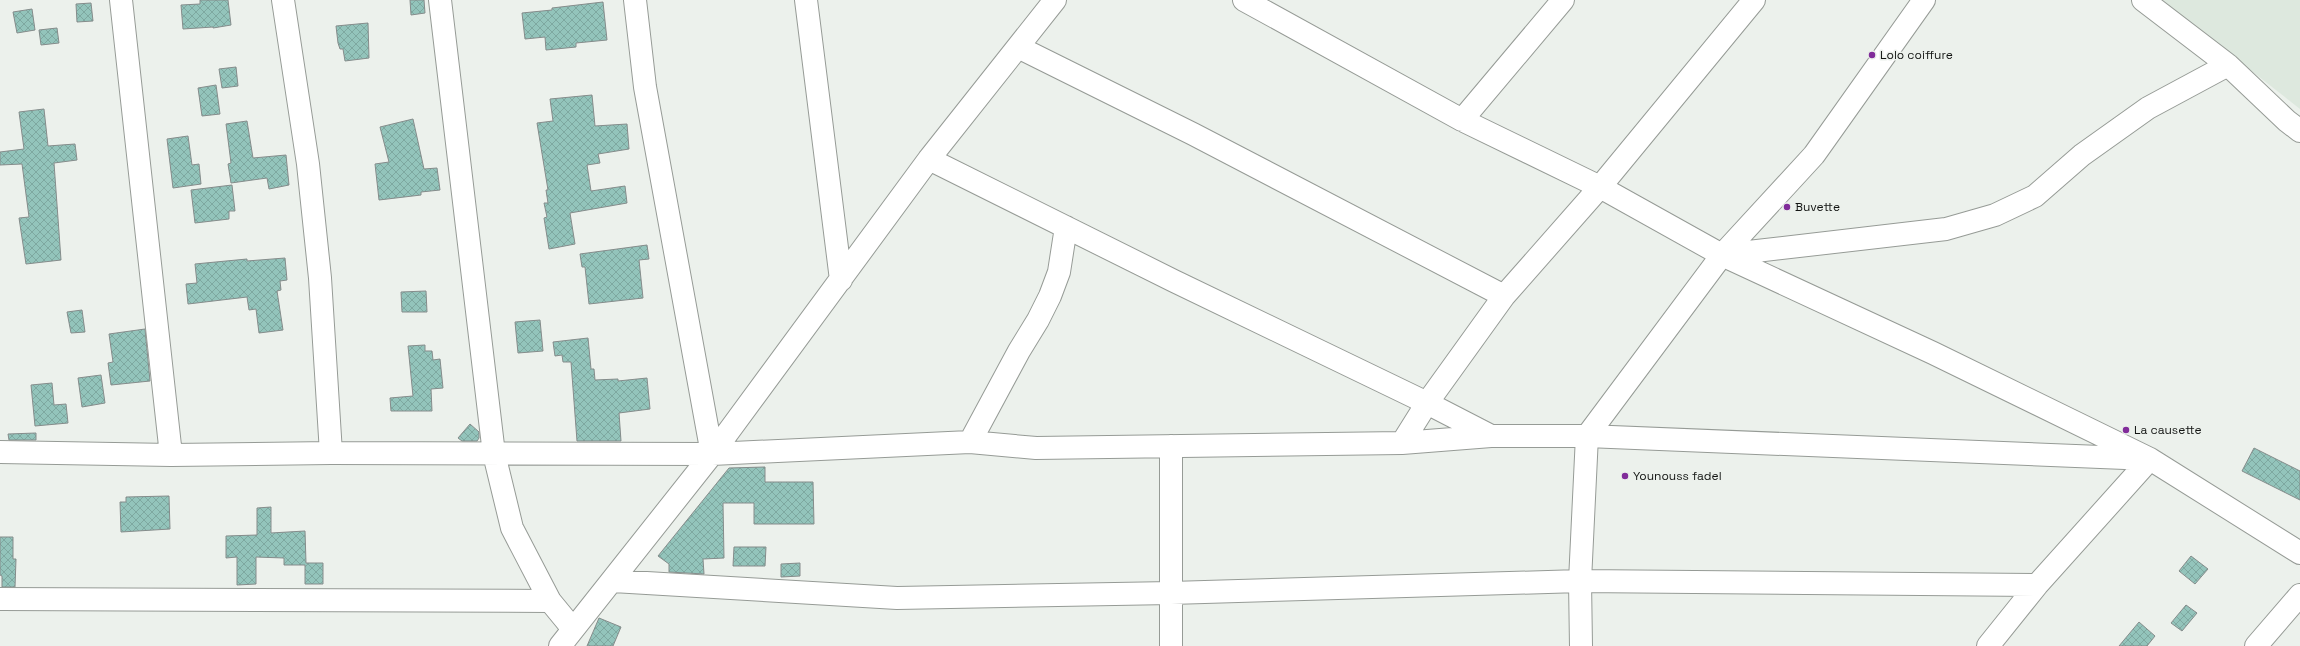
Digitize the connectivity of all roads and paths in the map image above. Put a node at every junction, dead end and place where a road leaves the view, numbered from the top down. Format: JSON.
{"nodes":[{"id":1,"x":121,"y":0,"type":"edge"},
{"id":2,"x":283,"y":0,"type":"edge"},
{"id":3,"x":440,"y":0,"type":"edge"},
{"id":4,"x":635,"y":0,"type":"edge"},
{"id":5,"x":806,"y":0,"type":"edge"},
{"id":6,"x":1055,"y":0,"type":"edge"},
{"id":7,"x":1244,"y":0,"type":"edge"},
{"id":8,"x":1563,"y":0,"type":"edge"},
{"id":9,"x":1754,"y":0,"type":"edge"},
{"id":10,"x":1924,"y":0,"type":"edge"},
{"id":11,"x":2143,"y":0,"type":"edge"},
{"id":12,"x":1281,"y":8,"type":"edge"},
{"id":13,"x":1018,"y":48,"type":"junction"},
{"id":14,"x":2228,"y":65,"type":"junction"},
{"id":15,"x":1462,"y":120,"type":"junction"},
{"id":16,"x":2300,"y":131,"type":"edge"},
{"id":17,"x":929,"y":159,"type":"junction"},
{"id":18,"x":1600,"y":187,"type":"junction"},
{"id":19,"x":1066,"y":227,"type":"junction"},
{"id":20,"x":1722,"y":254,"type":"junction"},
{"id":21,"x":841,"y":280,"type":"junction"},
{"id":22,"x":1504,"y":296,"type":"junction"},
{"id":23,"x":1427,"y":403,"type":"junction"},
{"id":24,"x":1491,"y":436,"type":"junction"},
{"id":25,"x":1587,"y":436,"type":"junction"},
{"id":26,"x":970,"y":442,"type":"junction"},
{"id":27,"x":1402,"y":443,"type":"junction"},
{"id":28,"x":1171,"y":446,"type":"junction"},
{"id":29,"x":0,"y":452,"type":"edge"},
{"id":30,"x":331,"y":453,"type":"junction"},
{"id":31,"x":494,"y":454,"type":"junction"},
{"id":32,"x":712,"y":454,"type":"junction"},
{"id":33,"x":171,"y":455,"type":"junction"},
{"id":34,"x":2150,"y":459,"type":"junction"},
{"id":35,"x":2300,"y":553,"type":"edge"},
{"id":36,"x":1580,"y":580,"type":"junction"},
{"id":37,"x":613,"y":581,"type":"junction"},
{"id":38,"x":2037,"y":585,"type":"junction"},
{"id":39,"x":1171,"y":593,"type":"junction"},
{"id":40,"x":2300,"y":595,"type":"edge"},
{"id":41,"x":0,"y":599,"type":"edge"},
{"id":42,"x":550,"y":601,"type":"junction"},
{"id":43,"x":573,"y":629,"type":"junction"},
{"id":44,"x":560,"y":646,"type":"edge"},
{"id":45,"x":1171,"y":646,"type":"edge"},
{"id":46,"x":1581,"y":646,"type":"edge"},
{"id":47,"x":1988,"y":646,"type":"edge"},
{"id":48,"x":2256,"y":646,"type":"edge"}],
"edges":[{"from":1,"to":33,"type":"street"},
{"from":2,"to":30,"type":"street"},
{"from":3,"to":31,"type":"street"},
{"from":4,"to":32,"type":"street"},
{"from":5,"to":21,"type":"street"},
{"from":6,"to":13,"type":"street"},
{"from":7,"to":12,"type":"street"},
{"from":8,"to":15,"type":"street"},
{"from":9,"to":18,"type":"street"},
{"from":10,"to":20,"type":"street"},
{"from":11,"to":14,"type":"street"},
{"from":12,"to":15,"type":"street"},
{"from":13,"to":17,"type":"street"},
{"from":13,"to":22,"type":"street"},
{"from":14,"to":16,"type":"street"},
{"from":14,"to":20,"type":"street"},
{"from":15,"to":18,"type":"street"},
{"from":17,"to":19,"type":"street"},
{"from":17,"to":21,"type":"street"},
{"from":18,"to":20,"type":"street"},
{"from":18,"to":22,"type":"street"},
{"from":19,"to":23,"type":"street"},
{"from":19,"to":26,"type":"street"},
{"from":20,"to":25,"type":"street"},
{"from":20,"to":34,"type":"street"},
{"from":21,"to":32,"type":"street"},
{"from":22,"to":23,"type":"street"},
{"from":23,"to":24,"type":"street"},
{"from":23,"to":27,"type":"street"},
{"from":24,"to":25,"type":"street"},
{"from":24,"to":27,"type":"street"},
{"from":25,"to":34,"type":"street"},
{"from":25,"to":36,"type":"street"},
{"from":26,"to":28,"type":"street"},
{"from":26,"to":32,"type":"street"},
{"from":27,"to":28,"type":"street"},
{"from":28,"to":39,"type":"street"},
{"from":29,"to":33,"type":"street"},
{"from":30,"to":31,"type":"street"},
{"from":30,"to":33,"type":"street"},
{"from":31,"to":32,"type":"street"},
{"from":31,"to":42,"type":"street"},
{"from":32,"to":37,"type":"street"},
{"from":34,"to":35,"type":"street"},
{"from":34,"to":38,"type":"street"},
{"from":36,"to":38,"type":"street"},
{"from":36,"to":39,"type":"street"},
{"from":36,"to":46,"type":"street"},
{"from":37,"to":39,"type":"street"},
{"from":37,"to":43,"type":"street"},
{"from":38,"to":47,"type":"street"},
{"from":39,"to":45,"type":"street"},
{"from":40,"to":48,"type":"street"},
{"from":41,"to":42,"type":"street"},
{"from":42,"to":43,"type":"street"},
{"from":43,"to":44,"type":"street"}]}
